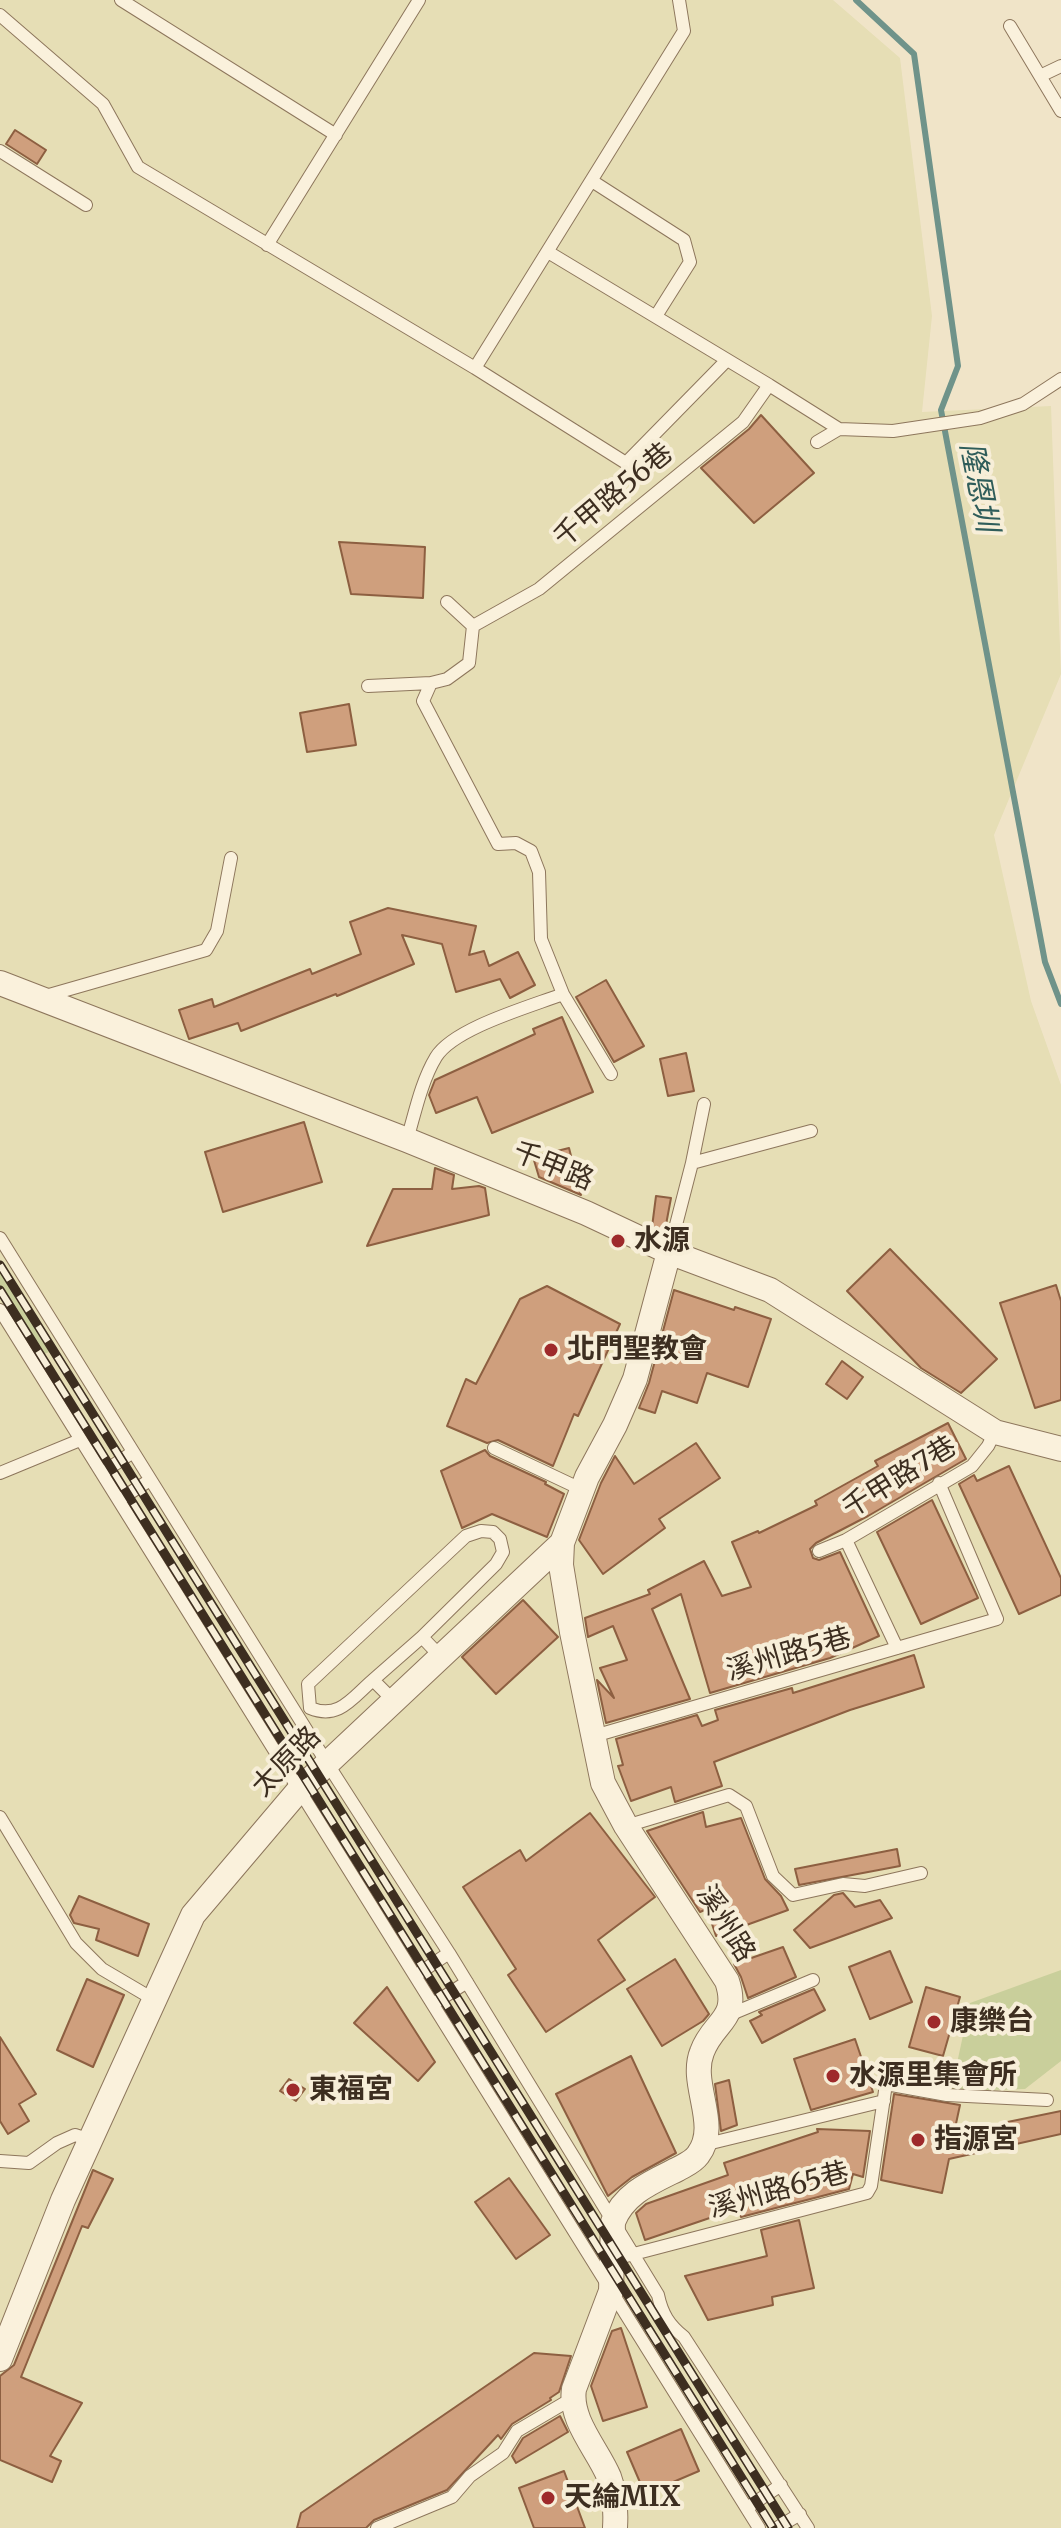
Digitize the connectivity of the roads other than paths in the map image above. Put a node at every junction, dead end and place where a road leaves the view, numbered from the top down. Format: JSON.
{"nodes":[{"id":1,"x":121,"y":0,"type":"edge"},
{"id":2,"x":419,"y":0,"type":"edge"},
{"id":3,"x":679,"y":0,"type":"edge"},
{"id":4,"x":0,"y":15,"type":"edge"},
{"id":5,"x":1010,"y":26,"type":"dead end"},
{"id":6,"x":1061,"y":66,"type":"edge"},
{"id":7,"x":1040,"y":76,"type":"junction"},
{"id":8,"x":1061,"y":111,"type":"edge"},
{"id":9,"x":336,"y":135,"type":"junction"},
{"id":10,"x":0,"y":151,"type":"edge"},
{"id":11,"x":592,"y":181,"type":"junction"},
{"id":12,"x":86,"y":205,"type":"dead end"},
{"id":13,"x":267,"y":245,"type":"junction"},
{"id":14,"x":548,"y":252,"type":"junction"},
{"id":15,"x":656,"y":316,"type":"junction"},
{"id":16,"x":727,"y":360,"type":"junction"},
{"id":17,"x":475,"y":368,"type":"junction"},
{"id":18,"x":1061,"y":379,"type":"edge"},
{"id":19,"x":769,"y":385,"type":"junction"},
{"id":20,"x":839,"y":429,"type":"junction"},
{"id":21,"x":817,"y":442,"type":"dead end"},
{"id":22,"x":447,"y":602,"type":"dead end"},
{"id":23,"x":473,"y":626,"type":"junction"},
{"id":24,"x":431,"y":683,"type":"junction"},
{"id":25,"x":368,"y":686,"type":"dead end"},
{"id":26,"x":231,"y":858,"type":"dead end"},
{"id":27,"x":0,"y":983,"type":"edge"},
{"id":28,"x":563,"y":994,"type":"junction"},
{"id":29,"x":39,"y":998,"type":"junction"},
{"id":30,"x":611,"y":1074,"type":"dead end"},
{"id":31,"x":704,"y":1104,"type":"dead end"},
{"id":32,"x":811,"y":1131,"type":"dead end"},
{"id":33,"x":407,"y":1140,"type":"junction"},
{"id":34,"x":692,"y":1163,"type":"junction"},
{"id":35,"x":0,"y":1238,"type":"edge"},
{"id":36,"x":669,"y":1252,"type":"junction"},
{"id":37,"x":0,"y":1310,"type":"edge"},
{"id":38,"x":995,"y":1432,"type":"junction"},
{"id":39,"x":80,"y":1440,"type":"junction"},
{"id":40,"x":494,"y":1448,"type":"dead end"},
{"id":41,"x":1060,"y":1450,"type":"edge"},
{"id":42,"x":133,"y":1452,"type":"junction"},
{"id":43,"x":0,"y":1473,"type":"edge"},
{"id":44,"x":102,"y":1473,"type":"junction"},
{"id":45,"x":150,"y":1480,"type":"junction"},
{"id":46,"x":939,"y":1483,"type":"junction"},
{"id":47,"x":583,"y":1490,"type":"junction"},
{"id":48,"x":119,"y":1500,"type":"junction"},
{"id":49,"x":846,"y":1540,"type":"junction"},
{"id":50,"x":562,"y":1543,"type":"junction"},
{"id":51,"x":819,"y":1551,"type":"dead end"},
{"id":52,"x":422,"y":1637,"type":"junction"},
{"id":53,"x":897,"y":1648,"type":"junction"},
{"id":54,"x":440,"y":1656,"type":"junction"},
{"id":55,"x":373,"y":1680,"type":"junction"},
{"id":56,"x":393,"y":1700,"type":"junction"},
{"id":57,"x":594,"y":1736,"type":"junction"},
{"id":58,"x":327,"y":1763,"type":"junction"},
{"id":59,"x":299,"y":1790,"type":"junction"},
{"id":60,"x":0,"y":1817,"type":"edge"},
{"id":61,"x":626,"y":1826,"type":"junction"},
{"id":62,"x":921,"y":1873,"type":"dead end"},
{"id":63,"x":449,"y":1953,"type":"junction"},
{"id":64,"x":415,"y":1976,"type":"junction"},
{"id":65,"x":813,"y":1980,"type":"dead end"},
{"id":66,"x":467,"y":1982,"type":"junction"},
{"id":67,"x":153,"y":1999,"type":"junction"},
{"id":68,"x":433,"y":2004,"type":"junction"},
{"id":69,"x":729,"y":2015,"type":"junction"},
{"id":70,"x":1047,"y":2100,"type":"dead end"},
{"id":71,"x":884,"y":2101,"type":"junction"},
{"id":72,"x":90,"y":2140,"type":"junction"},
{"id":73,"x":703,"y":2145,"type":"junction"},
{"id":74,"x":0,"y":2161,"type":"edge"},
{"id":75,"x":613,"y":2222,"type":"junction"},
{"id":76,"x":622,"y":2257,"type":"junction"},
{"id":77,"x":611,"y":2291,"type":"junction"},
{"id":78,"x":0,"y":2359,"type":"edge"},
{"id":79,"x":573,"y":2398,"type":"junction"},
{"id":80,"x":781,"y":2485,"type":"junction"},
{"id":81,"x":747,"y":2508,"type":"junction"},
{"id":82,"x":800,"y":2514,"type":"junction"},
{"id":83,"x":377,"y":2528,"type":"edge"},
{"id":84,"x":615,"y":2528,"type":"edge"},
{"id":85,"x":759,"y":2528,"type":"edge"},
{"id":86,"x":777,"y":2528,"type":"edge"},
{"id":87,"x":808,"y":2528,"type":"edge"}],
"edges":[{"from":1,"to":9,"type":"lane"},
{"from":2,"to":9,"type":"lane"},
{"from":3,"to":11,"type":"lane"},
{"from":4,"to":13,"type":"lane"},
{"from":5,"to":7,"type":"lane"},
{"from":6,"to":7,"type":"lane"},
{"from":7,"to":8,"type":"lane"},
{"from":9,"to":13,"type":"lane"},
{"from":10,"to":12,"type":"lane"},
{"from":11,"to":14,"type":"lane"},
{"from":11,"to":15,"type":"lane"},
{"from":13,"to":17,"type":"lane"},
{"from":14,"to":15,"type":"lane"},
{"from":14,"to":17,"type":"lane"},
{"from":15,"to":16,"type":"lane"},
{"from":16,"to":17,"type":"lane"},
{"from":16,"to":19,"type":"lane"},
{"from":18,"to":20,"type":"lane"},
{"from":19,"to":20,"type":"lane"},
{"from":19,"to":23,"type":"lane","name":"千甲路56巷"},
{"from":20,"to":21,"type":"lane"},
{"from":22,"to":23,"type":"lane"},
{"from":23,"to":24,"type":"lane"},
{"from":24,"to":25,"type":"lane"},
{"from":24,"to":28,"type":"lane"},
{"from":26,"to":29,"type":"lane"},
{"from":27,"to":29,"type":"street","name":"千甲路"},
{"from":28,"to":30,"type":"lane"},
{"from":28,"to":33,"type":"lane"},
{"from":29,"to":33,"type":"street","name":"千甲路"},
{"from":31,"to":34,"type":"lane"},
{"from":32,"to":34,"type":"lane"},
{"from":33,"to":36,"type":"street","name":"千甲路"},
{"from":34,"to":36,"type":"lane"},
{"from":35,"to":42,"type":"lane"},
{"from":36,"to":38,"type":"street","name":"千甲路"},
{"from":36,"to":47,"type":"street","name":"太原路"},
{"from":37,"to":39,"type":"lane"},
{"from":38,"to":41,"type":"street","name":"千甲路"},
{"from":38,"to":46,"type":"lane","name":"千甲路7巷"},
{"from":39,"to":43,"type":"lane"},
{"from":39,"to":44,"type":"lane"},
{"from":40,"to":47,"type":"lane"},
{"from":42,"to":44,"type":"lane"},
{"from":42,"to":45,"type":"lane"},
{"from":44,"to":48,"type":"lane"},
{"from":45,"to":48,"type":"lane"},
{"from":45,"to":58,"type":"lane"},
{"from":46,"to":49,"type":"lane","name":"千甲路7巷"},
{"from":46,"to":53,"type":"lane","name":"溪州路5巷"},
{"from":47,"to":50,"type":"street","name":"太原路"},
{"from":48,"to":59,"type":"lane"},
{"from":49,"to":51,"type":"lane","name":"千甲路7巷"},
{"from":49,"to":53,"type":"lane"},
{"from":50,"to":54,"type":"street","name":"太原路"},
{"from":50,"to":57,"type":"street","name":"溪州路"},
{"from":52,"to":54,"type":"lane"},
{"from":52,"to":55,"type":"lane"},
{"from":52,"to":55,"type":"lane"},
{"from":53,"to":57,"type":"lane","name":"溪州路5巷"},
{"from":54,"to":56,"type":"street","name":"太原路"},
{"from":55,"to":56,"type":"lane"},
{"from":56,"to":58,"type":"street","name":"太原路"},
{"from":57,"to":61,"type":"street","name":"溪州路"},
{"from":58,"to":59,"type":"street","name":"太原路"},
{"from":58,"to":63,"type":"lane"},
{"from":59,"to":64,"type":"lane"},
{"from":59,"to":67,"type":"street","name":"太原路"},
{"from":60,"to":67,"type":"lane"},
{"from":61,"to":62,"type":"lane"},
{"from":61,"to":69,"type":"street","name":"溪州路"},
{"from":63,"to":64,"type":"lane"},
{"from":63,"to":66,"type":"lane"},
{"from":64,"to":68,"type":"lane"},
{"from":65,"to":69,"type":"lane"},
{"from":66,"to":68,"type":"lane"},
{"from":66,"to":75,"type":"lane"},
{"from":67,"to":72,"type":"street","name":"太原路"},
{"from":68,"to":77,"type":"lane"},
{"from":69,"to":73,"type":"street"},
{"from":70,"to":71,"type":"lane"},
{"from":71,"to":73,"type":"lane"},
{"from":71,"to":76,"type":"lane","name":"溪州路65巷"},
{"from":72,"to":74,"type":"lane"},
{"from":72,"to":78,"type":"street","name":"太原路"},
{"from":73,"to":75,"type":"street"},
{"from":75,"to":76,"type":"street"},
{"from":76,"to":77,"type":"street"},
{"from":76,"to":80,"type":"lane"},
{"from":77,"to":79,"type":"street"},
{"from":77,"to":81,"type":"lane"},
{"from":79,"to":83,"type":"lane"},
{"from":79,"to":84,"type":"street"},
{"from":80,"to":81,"type":"lane"},
{"from":80,"to":82,"type":"lane"},
{"from":81,"to":85,"type":"lane"},
{"from":82,"to":86,"type":"lane"},
{"from":82,"to":87,"type":"lane"}]}
